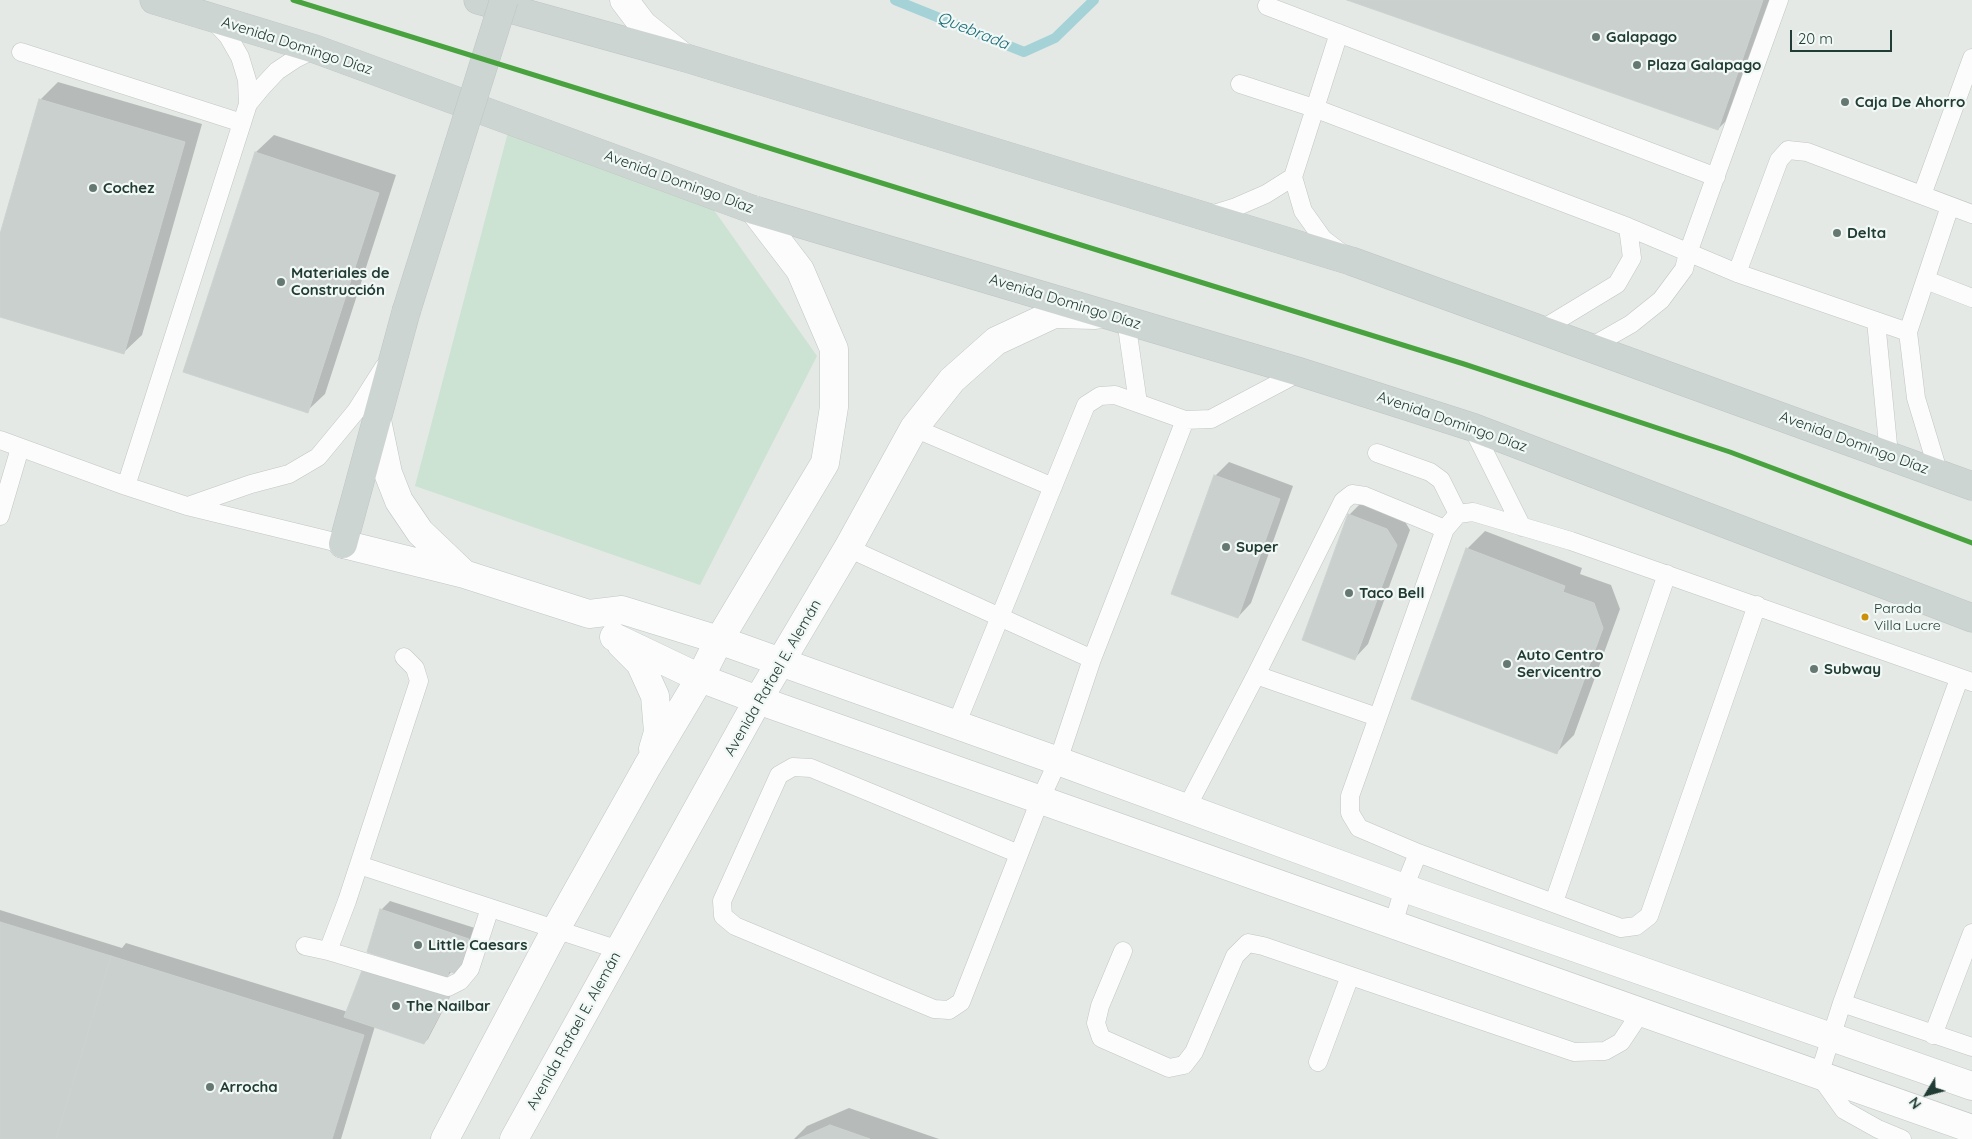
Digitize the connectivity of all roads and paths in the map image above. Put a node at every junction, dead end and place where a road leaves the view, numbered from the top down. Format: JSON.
{"nodes":[{"id":1,"x":154,"y":0,"type":"edge"},
{"id":2,"x":478,"y":0,"type":"edge"},
{"id":3,"x":504,"y":0,"type":"edge"},
{"id":4,"x":624,"y":0,"type":"edge"},
{"id":5,"x":1780,"y":0,"type":"edge"},
{"id":6,"x":1267,"y":6,"type":"dead end"},
{"id":7,"x":211,"y":18,"type":"junction"},
{"id":8,"x":1338,"y":33,"type":"junction"},
{"id":9,"x":315,"y":49,"type":"junction"},
{"id":10,"x":21,"y":52,"type":"dead end"},
{"id":11,"x":683,"y":57,"type":"junction"},
{"id":12,"x":1972,"y":58,"type":"edge"},
{"id":13,"x":1240,"y":84,"type":"dead end"},
{"id":14,"x":248,"y":104,"type":"junction"},
{"id":15,"x":1314,"y":108,"type":"junction"},
{"id":16,"x":242,"y":123,"type":"junction"},
{"id":17,"x":1293,"y":177,"type":"junction"},
{"id":18,"x":1716,"y":177,"type":"junction"},
{"id":19,"x":1922,"y":195,"type":"junction"},
{"id":20,"x":1950,"y":206,"type":"junction"},
{"id":21,"x":754,"y":210,"type":"junction"},
{"id":22,"x":1972,"y":214,"type":"edge"},
{"id":23,"x":1206,"y":217,"type":"junction"},
{"id":24,"x":1628,"y":227,"type":"junction"},
{"id":25,"x":1688,"y":253,"type":"junction"},
{"id":26,"x":1351,"y":261,"type":"junction"},
{"id":27,"x":1738,"y":274,"type":"junction"},
{"id":28,"x":1926,"y":280,"type":"junction"},
{"id":29,"x":1972,"y":298,"type":"edge"},
{"id":30,"x":1119,"y":318,"type":"junction"},
{"id":31,"x":1876,"y":321,"type":"junction"},
{"id":32,"x":1541,"y":330,"type":"junction"},
{"id":33,"x":1908,"y":332,"type":"junction"},
{"id":34,"x":396,"y":348,"type":"junction"},
{"id":35,"x":1589,"y":348,"type":"junction"},
{"id":36,"x":1300,"y":372,"type":"junction"},
{"id":37,"x":1138,"y":403,"type":"junction"},
{"id":38,"x":377,"y":420,"type":"junction"},
{"id":39,"x":1185,"y":420,"type":"junction"},
{"id":40,"x":1472,"y":427,"type":"junction"},
{"id":41,"x":914,"y":428,"type":"junction"},
{"id":42,"x":0,"y":440,"type":"edge"},
{"id":43,"x":20,"y":448,"type":"junction"},
{"id":44,"x":1377,"y":453,"type":"dead end"},
{"id":45,"x":1889,"y":455,"type":"junction"},
{"id":46,"x":1938,"y":474,"type":"junction"},
{"id":47,"x":126,"y":486,"type":"junction"},
{"id":48,"x":1972,"y":486,"type":"edge"},
{"id":49,"x":1053,"y":487,"type":"junction"},
{"id":50,"x":187,"y":506,"type":"junction"},
{"id":51,"x":1458,"y":514,"type":"junction"},
{"id":52,"x":0,"y":516,"type":"edge"},
{"id":53,"x":1522,"y":527,"type":"junction"},
{"id":54,"x":1445,"y":529,"type":"junction"},
{"id":55,"x":343,"y":544,"type":"junction"},
{"id":56,"x":848,"y":548,"type":"junction"},
{"id":57,"x":464,"y":574,"type":"junction"},
{"id":58,"x":1667,"y":574,"type":"junction"},
{"id":59,"x":1757,"y":605,"type":"junction"},
{"id":60,"x":589,"y":614,"type":"junction"},
{"id":61,"x":1000,"y":617,"type":"junction"},
{"id":62,"x":1972,"y":618,"type":"edge"},
{"id":63,"x":614,"y":637,"type":"junction"},
{"id":64,"x":719,"y":640,"type":"junction"},
{"id":65,"x":404,"y":657,"type":"dead end"},
{"id":66,"x":1092,"y":659,"type":"junction"},
{"id":67,"x":782,"y":661,"type":"junction"},
{"id":68,"x":1256,"y":675,"type":"junction"},
{"id":69,"x":700,"y":678,"type":"junction"},
{"id":70,"x":1966,"y":681,"type":"edge"},
{"id":71,"x":758,"y":700,"type":"junction"},
{"id":72,"x":1377,"y":718,"type":"junction"},
{"id":73,"x":956,"y":725,"type":"junction"},
{"id":74,"x":1058,"y":761,"type":"junction"},
{"id":75,"x":647,"y":766,"type":"junction"},
{"id":76,"x":1040,"y":800,"type":"junction"},
{"id":77,"x":1186,"y":809,"type":"junction"},
{"id":78,"x":1418,"y":853,"type":"junction"},
{"id":79,"x":1019,"y":854,"type":"junction"},
{"id":80,"x":359,"y":865,"type":"junction"},
{"id":81,"x":1404,"y":888,"type":"junction"},
{"id":82,"x":1554,"y":902,"type":"junction"},
{"id":83,"x":490,"y":908,"type":"junction"},
{"id":84,"x":1393,"y":925,"type":"junction"},
{"id":85,"x":556,"y":929,"type":"junction"},
{"id":86,"x":1972,"y":933,"type":"edge"},
{"id":87,"x":305,"y":946,"type":"dead end"},
{"id":88,"x":619,"y":950,"type":"junction"},
{"id":89,"x":328,"y":951,"type":"junction"},
{"id":90,"x":1123,"y":951,"type":"dead end"},
{"id":91,"x":1350,"y":976,"type":"junction"},
{"id":92,"x":1842,"y":1003,"type":"junction"},
{"id":93,"x":1641,"y":1012,"type":"junction"},
{"id":94,"x":1933,"y":1035,"type":"junction"},
{"id":95,"x":1831,"y":1038,"type":"junction"},
{"id":96,"x":1972,"y":1048,"type":"edge"},
{"id":97,"x":1318,"y":1062,"type":"dead end"},
{"id":98,"x":1819,"y":1076,"type":"junction"},
{"id":99,"x":1972,"y":1086,"type":"edge"},
{"id":100,"x":1972,"y":1129,"type":"edge"},
{"id":101,"x":445,"y":1139,"type":"edge"},
{"id":102,"x":514,"y":1139,"type":"edge"},
{"id":103,"x":1902,"y":1139,"type":"edge"}],
"edges":[{"from":1,"to":7,"type":"main road","name":"Avenida Domingo Díaz"},
{"from":2,"to":11,"type":"main road","name":"Avenida Domingo Díaz"},
{"from":3,"to":34,"type":"main road","bridge":true},
{"from":4,"to":11,"type":"street"},
{"from":5,"to":18,"type":"lane"},
{"from":6,"to":8,"type":"lane"},
{"from":7,"to":9,"type":"main road","name":"Avenida Domingo Díaz"},
{"from":7,"to":14,"type":"lane"},
{"from":8,"to":15,"type":"lane"},
{"from":8,"to":18,"type":"lane"},
{"from":9,"to":14,"type":"lane"},
{"from":9,"to":21,"type":"main road","name":"Avenida Domingo Díaz"},
{"from":10,"to":16,"type":"lane"},
{"from":11,"to":23,"type":"main road","name":"Avenida Domingo Díaz"},
{"from":12,"to":19,"type":"lane"},
{"from":13,"to":15,"type":"lane"},
{"from":14,"to":16,"type":"lane"},
{"from":15,"to":17,"type":"lane"},
{"from":15,"to":24,"type":"lane"},
{"from":16,"to":47,"type":"lane"},
{"from":17,"to":23,"type":"lane"},
{"from":17,"to":26,"type":"lane"},
{"from":18,"to":25,"type":"lane"},
{"from":19,"to":20,"type":"lane"},
{"from":19,"to":27,"type":"lane"},
{"from":20,"to":22,"type":"lane"},
{"from":20,"to":28,"type":"lane"},
{"from":21,"to":30,"type":"main road","name":"Avenida Domingo Díaz"},
{"from":21,"to":64,"type":"street"},
{"from":23,"to":26,"type":"main road","name":"Avenida Domingo Díaz"},
{"from":24,"to":25,"type":"lane"},
{"from":24,"to":32,"type":"lane"},
{"from":25,"to":27,"type":"lane"},
{"from":25,"to":35,"type":"lane"},
{"from":26,"to":32,"type":"main road","name":"Avenida Domingo Díaz"},
{"from":27,"to":31,"type":"lane"},
{"from":28,"to":29,"type":"lane"},
{"from":28,"to":33,"type":"lane"},
{"from":30,"to":36,"type":"main road","name":"Avenida Domingo Díaz"},
{"from":30,"to":37,"type":"lane"},
{"from":30,"to":41,"type":"street","name":"Avenida Rafael E. Alemán"},
{"from":31,"to":33,"type":"lane"},
{"from":31,"to":45,"type":"lane"},
{"from":32,"to":35,"type":"main road","name":"Avenida Domingo Díaz"},
{"from":33,"to":46,"type":"lane"},
{"from":34,"to":38,"type":"main road"},
{"from":34,"to":50,"type":"lane"},
{"from":35,"to":45,"type":"main road","name":"Avenida Domingo Díaz"},
{"from":36,"to":39,"type":"lane"},
{"from":36,"to":40,"type":"main road","name":"Avenida Domingo Díaz"},
{"from":37,"to":39,"type":"lane"},
{"from":37,"to":49,"type":"lane"},
{"from":38,"to":55,"type":"main road"},
{"from":38,"to":57,"type":"street"},
{"from":39,"to":66,"type":"lane"},
{"from":40,"to":53,"type":"lane"},
{"from":40,"to":62,"type":"main road","name":"Avenida Domingo Díaz"},
{"from":41,"to":49,"type":"lane"},
{"from":41,"to":56,"type":"street","name":"Avenida Rafael E. Alemán"},
{"from":42,"to":43,"type":"lane"},
{"from":43,"to":47,"type":"lane"},
{"from":43,"to":52,"type":"lane"},
{"from":44,"to":51,"type":"lane"},
{"from":45,"to":46,"type":"main road","name":"Avenida Domingo Díaz"},
{"from":46,"to":48,"type":"main road","name":"Avenida Domingo Díaz"},
{"from":47,"to":50,"type":"lane"},
{"from":49,"to":61,"type":"lane"},
{"from":50,"to":55,"type":"lane"},
{"from":51,"to":53,"type":"lane"},
{"from":51,"to":54,"type":"lane"},
{"from":53,"to":58,"type":"lane"},
{"from":54,"to":68,"type":"lane"},
{"from":54,"to":72,"type":"lane"},
{"from":55,"to":57,"type":"street"},
{"from":56,"to":61,"type":"lane"},
{"from":56,"to":67,"type":"street","name":"Avenida Rafael E. Alemán"},
{"from":57,"to":60,"type":"street"},
{"from":58,"to":59,"type":"lane"},
{"from":58,"to":82,"type":"lane"},
{"from":59,"to":70,"type":"lane"},
{"from":59,"to":82,"type":"lane"},
{"from":60,"to":63,"type":"street"},
{"from":60,"to":64,"type":"street"},
{"from":61,"to":66,"type":"lane"},
{"from":61,"to":73,"type":"lane"},
{"from":63,"to":69,"type":"street"},
{"from":63,"to":75,"type":"street"},
{"from":64,"to":67,"type":"street"},
{"from":64,"to":69,"type":"street"},
{"from":65,"to":80,"type":"lane"},
{"from":66,"to":74,"type":"lane"},
{"from":67,"to":71,"type":"street","name":"Avenida Rafael E. Alemán"},
{"from":67,"to":73,"type":"street"},
{"from":68,"to":72,"type":"lane"},
{"from":68,"to":77,"type":"lane"},
{"from":69,"to":71,"type":"street"},
{"from":69,"to":75,"type":"street"},
{"from":70,"to":92,"type":"lane"},
{"from":71,"to":76,"type":"street"},
{"from":71,"to":88,"type":"street","name":"Avenida Rafael E. Alemán"},
{"from":72,"to":78,"type":"lane"},
{"from":73,"to":74,"type":"street"},
{"from":74,"to":76,"type":"lane"},
{"from":74,"to":77,"type":"street"},
{"from":75,"to":85,"type":"street"},
{"from":76,"to":79,"type":"lane"},
{"from":76,"to":84,"type":"street"},
{"from":77,"to":81,"type":"street"},
{"from":78,"to":81,"type":"lane"},
{"from":78,"to":82,"type":"lane"},
{"from":79,"to":79,"type":"lane"},
{"from":80,"to":83,"type":"lane"},
{"from":80,"to":89,"type":"lane"},
{"from":81,"to":84,"type":"lane"},
{"from":81,"to":95,"type":"street"},
{"from":83,"to":85,"type":"lane"},
{"from":83,"to":89,"type":"lane"},
{"from":84,"to":93,"type":"street"},
{"from":85,"to":88,"type":"lane"},
{"from":85,"to":101,"type":"street"},
{"from":86,"to":94,"type":"lane"},
{"from":87,"to":89,"type":"lane"},
{"from":88,"to":102,"type":"street","name":"Avenida Rafael E. Alemán"},
{"from":90,"to":91,"type":"lane"},
{"from":91,"to":93,"type":"lane"},
{"from":91,"to":97,"type":"lane"},
{"from":92,"to":94,"type":"lane"},
{"from":92,"to":95,"type":"lane"},
{"from":93,"to":98,"type":"street"},
{"from":94,"to":96,"type":"lane"},
{"from":95,"to":98,"type":"lane"},
{"from":95,"to":99,"type":"street"},
{"from":98,"to":100,"type":"street"},
{"from":98,"to":103,"type":"lane"}]}
